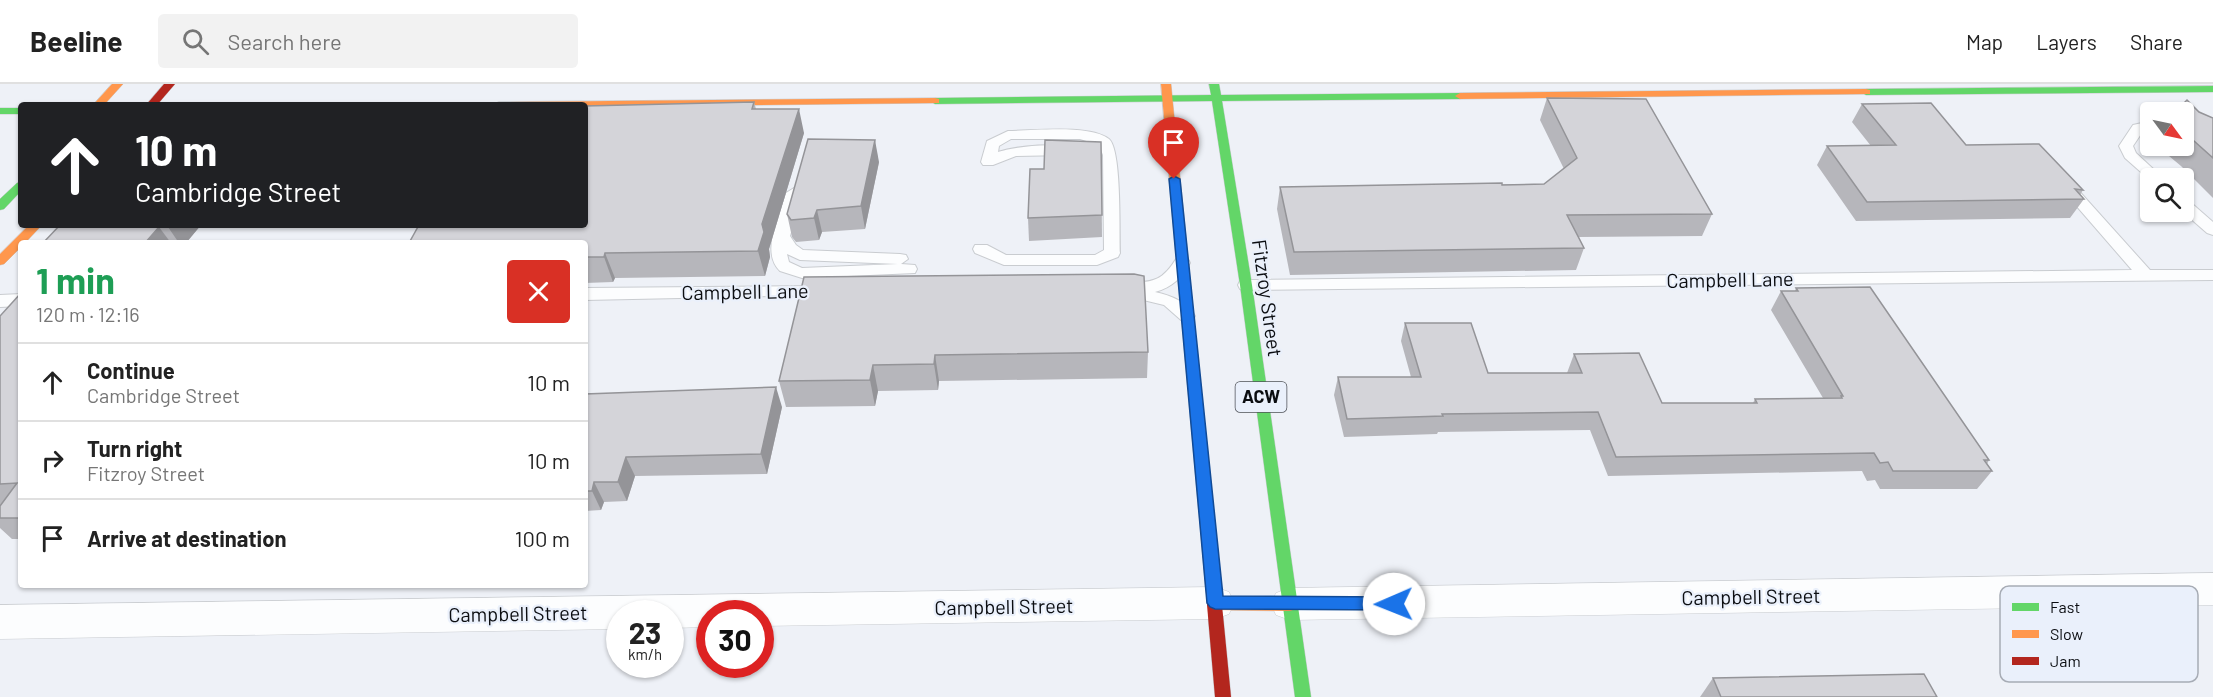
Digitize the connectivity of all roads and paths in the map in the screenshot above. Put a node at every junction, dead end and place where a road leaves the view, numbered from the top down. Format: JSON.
{"nodes":[{"id":1,"x":118,"y":84,"type":"edge"},
{"id":2,"x":170,"y":84,"type":"edge"},
{"id":3,"x":1166,"y":84,"type":"edge"},
{"id":4,"x":1214,"y":84,"type":"edge"},
{"id":5,"x":2210,"y":89,"type":"edge"},
{"id":6,"x":1167,"y":99,"type":"junction"},
{"id":7,"x":1215,"y":99,"type":"junction"},
{"id":8,"x":101,"y":102,"type":"edge"},
{"id":9,"x":154,"y":102,"type":"edge"},
{"id":10,"x":588,"y":104,"type":"edge"},
{"id":11,"x":0,"y":111,"type":"edge"},
{"id":12,"x":18,"y":111,"type":"edge"},
{"id":13,"x":2140,"y":128,"type":"edge"},
{"id":14,"x":1110,"y":161,"type":"junction"},
{"id":15,"x":2145,"y":168,"type":"edge"},
{"id":16,"x":799,"y":174,"type":"edge"},
{"id":17,"x":2058,"y":175,"type":"edge"},
{"id":18,"x":18,"y":188,"type":"edge"},
{"id":19,"x":0,"y":207,"type":"edge"},
{"id":20,"x":2194,"y":213,"type":"edge"},
{"id":21,"x":33,"y":228,"type":"edge"},
{"id":22,"x":2213,"y":230,"type":"edge"},
{"id":23,"x":21,"y":240,"type":"edge"},
{"id":24,"x":18,"y":243,"type":"edge"},
{"id":25,"x":981,"y":249,"type":"dead end"},
{"id":26,"x":0,"y":261,"type":"edge"},
{"id":27,"x":1182,"y":263,"type":"junction"},
{"id":28,"x":910,"y":265,"type":"dead end"},
{"id":29,"x":2213,"y":275,"type":"edge"},
{"id":30,"x":2146,"y":276,"type":"junction"},
{"id":31,"x":1246,"y":285,"type":"junction"},
{"id":32,"x":842,"y":293,"type":"edge"},
{"id":33,"x":588,"y":294,"type":"edge"},
{"id":34,"x":18,"y":300,"type":"edge"},
{"id":35,"x":0,"y":301,"type":"edge"},
{"id":36,"x":1187,"y":316,"type":"junction"},
{"id":37,"x":2198,"y":589,"type":"edge"},
{"id":38,"x":2213,"y":589,"type":"edge"},
{"id":39,"x":2000,"y":592,"type":"edge"},
{"id":40,"x":1215,"y":603,"type":"junction"},
{"id":41,"x":1290,"y":604,"type":"junction"},
{"id":42,"x":0,"y":622,"type":"edge"},
{"id":43,"x":1223,"y":697,"type":"edge"},
{"id":44,"x":1303,"y":697,"type":"edge"}],
"edges":[{"from":1,"to":8,"type":"main road"},
{"from":2,"to":9,"type":"main road"},
{"from":3,"to":6,"type":"main road"},
{"from":4,"to":7,"type":"main road","name":"Fitzroy Street","number":"ACW"},
{"from":5,"to":7,"type":"main road"},
{"from":6,"to":7,"type":"main road"},
{"from":6,"to":10,"type":"main road"},
{"from":6,"to":27,"type":"main road"},
{"from":7,"to":31,"type":"main road","name":"Fitzroy Street","number":"ACW"},
{"from":11,"to":12,"type":"main road"},
{"from":13,"to":15,"type":"lane"},
{"from":14,"to":14,"type":"lane"},
{"from":14,"to":25,"type":"lane"},
{"from":16,"to":28,"type":"lane"},
{"from":17,"to":30,"type":"lane"},
{"from":18,"to":19,"type":"main road"},
{"from":20,"to":22,"type":"lane"},
{"from":21,"to":23,"type":"main road"},
{"from":24,"to":26,"type":"main road"},
{"from":27,"to":36,"type":"main road"},
{"from":27,"to":36,"type":"lane"},
{"from":29,"to":30,"type":"lane","name":"Campbell Lane"},
{"from":30,"to":31,"type":"lane","name":"Campbell Lane"},
{"from":31,"to":41,"type":"main road","name":"Fitzroy Street","number":"ACW"},
{"from":32,"to":33,"type":"lane","name":"Campbell Lane"},
{"from":34,"to":35,"type":"lane"},
{"from":36,"to":40,"type":"main road"},
{"from":37,"to":38,"type":"street","name":"Campbell Street"},
{"from":39,"to":41,"type":"street","name":"Campbell Street"},
{"from":40,"to":41,"type":"main road"},
{"from":40,"to":42,"type":"street","name":"Campbell Street"},
{"from":40,"to":43,"type":"main road"},
{"from":41,"to":44,"type":"main road","name":"Fitzroy Street","number":"ACW"}]}
